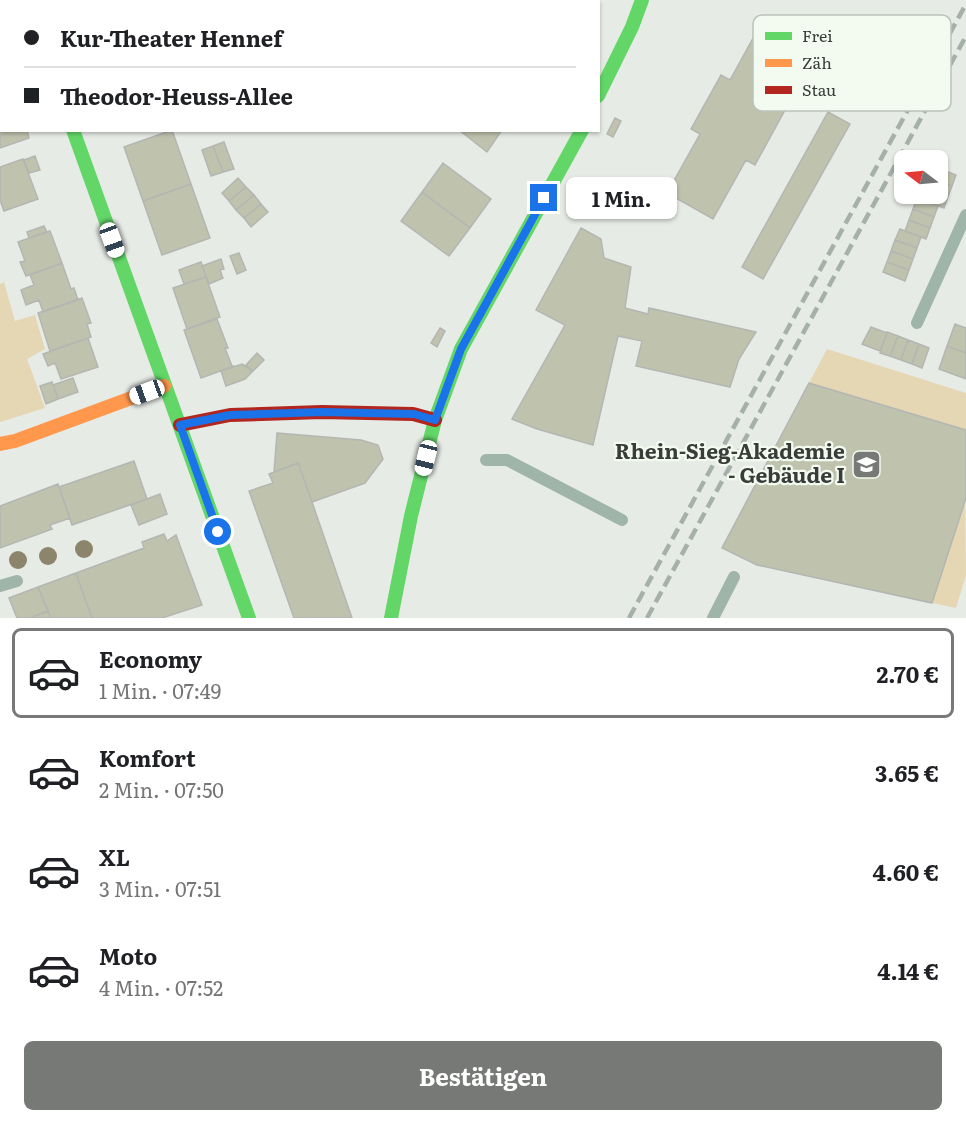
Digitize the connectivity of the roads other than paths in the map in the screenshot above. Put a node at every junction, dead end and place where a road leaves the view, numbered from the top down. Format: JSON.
{"nodes":[{"id":1,"x":642,"y":0,"type":"edge"},
{"id":2,"x":600,"y":92,"type":"edge"},
{"id":3,"x":74,"y":132,"type":"edge"},
{"id":4,"x":581,"y":132,"type":"edge"},
{"id":5,"x":966,"y":215,"type":"edge"},
{"id":6,"x":917,"y":323,"type":"dead end"},
{"id":7,"x":164,"y":386,"type":"junction"},
{"id":8,"x":435,"y":420,"type":"junction"},
{"id":9,"x":180,"y":425,"type":"junction"},
{"id":10,"x":0,"y":444,"type":"edge"},
{"id":11,"x":486,"y":460,"type":"dead end"},
{"id":12,"x":622,"y":520,"type":"dead end"},
{"id":13,"x":734,"y":578,"type":"dead end"},
{"id":14,"x":17,"y":581,"type":"dead end"},
{"id":15,"x":0,"y":586,"type":"edge"},
{"id":16,"x":249,"y":618,"type":"edge"},
{"id":17,"x":391,"y":618,"type":"edge"},
{"id":18,"x":713,"y":618,"type":"edge"}],
"edges":[{"from":1,"to":2,"type":"street"},
{"from":3,"to":7,"type":"street"},
{"from":4,"to":8,"type":"street"},
{"from":5,"to":6,"type":"lane"},
{"from":7,"to":9,"type":"street"},
{"from":7,"to":10,"type":"street"},
{"from":8,"to":9,"type":"street"},
{"from":8,"to":17,"type":"street"},
{"from":9,"to":16,"type":"street"},
{"from":11,"to":12,"type":"lane"},
{"from":13,"to":18,"type":"lane"},
{"from":14,"to":15,"type":"lane"}]}
